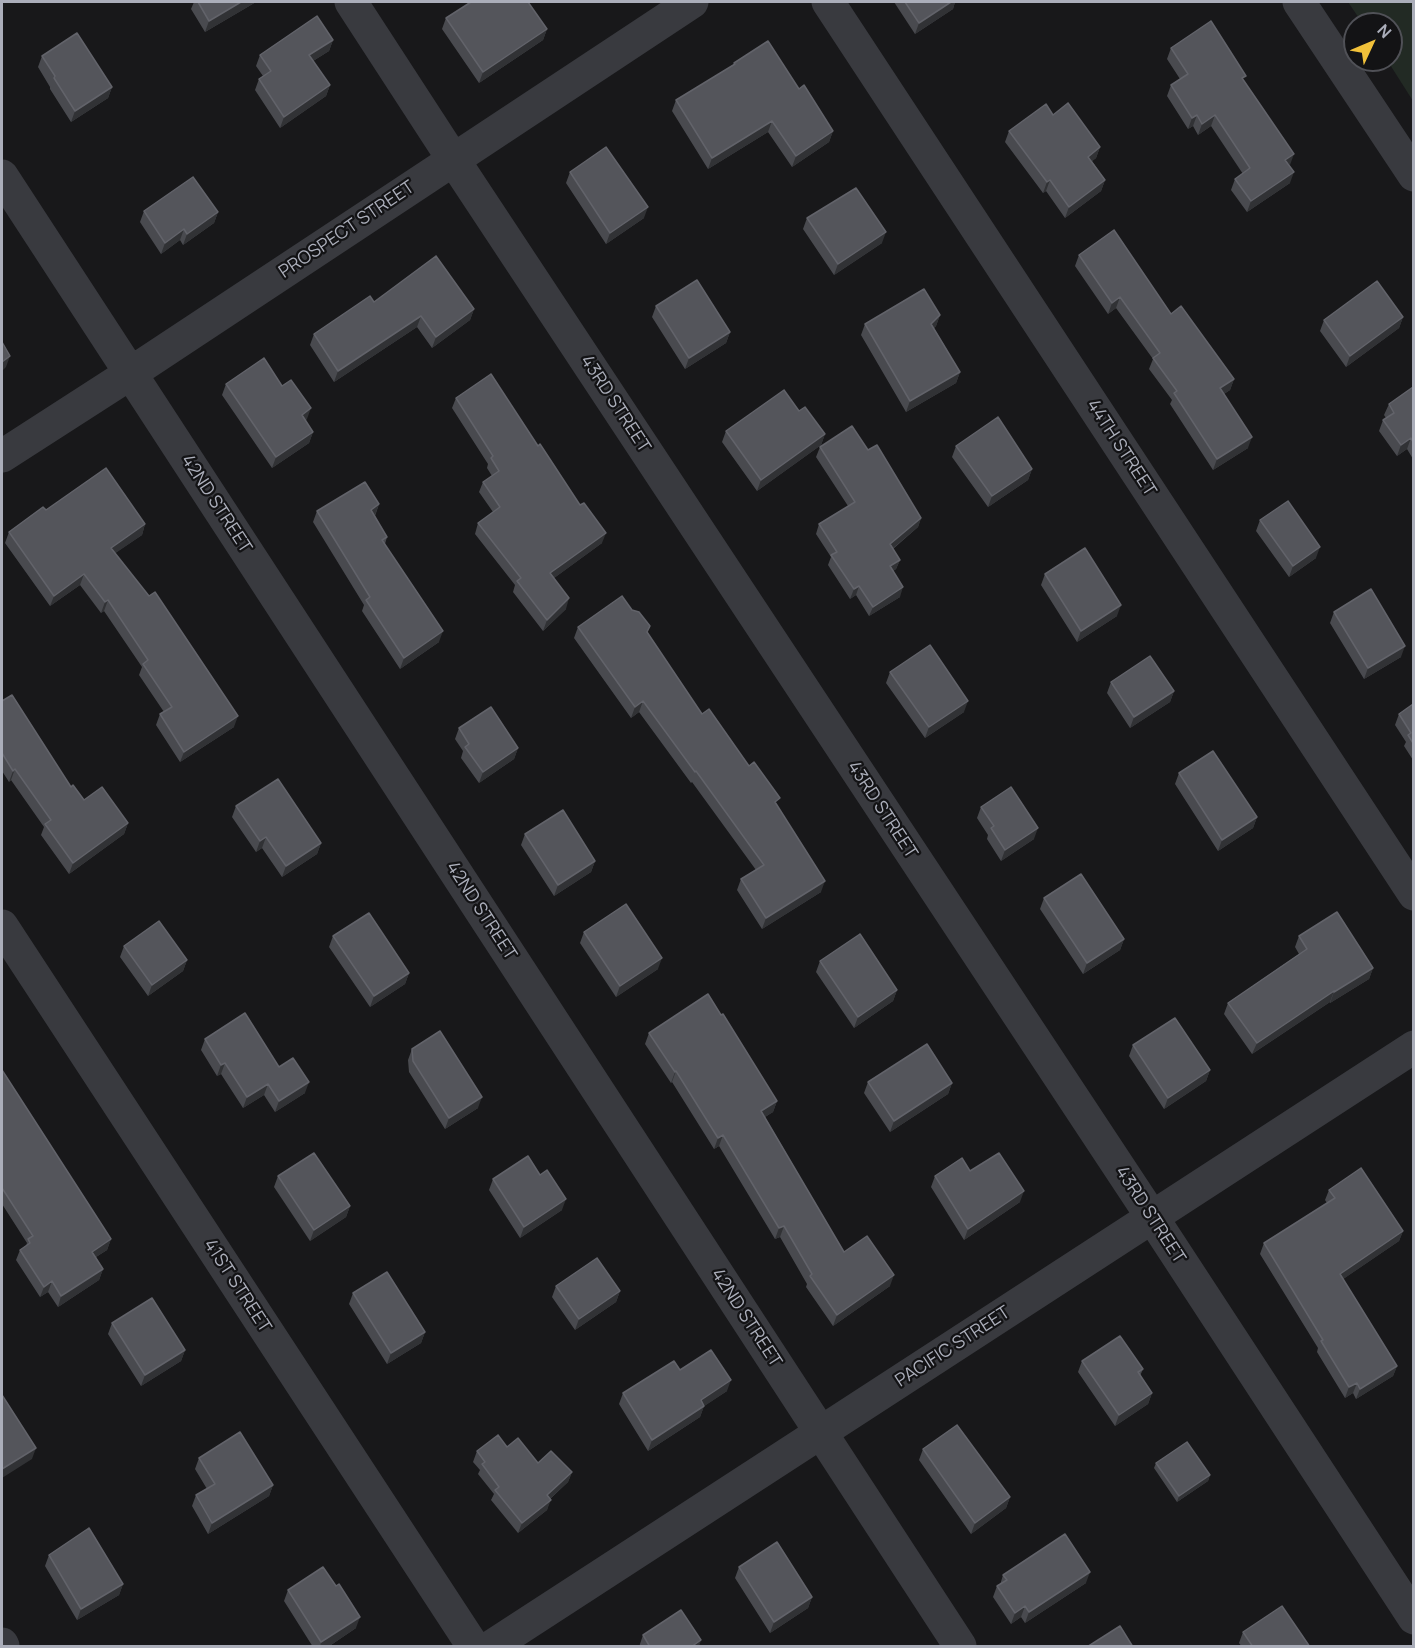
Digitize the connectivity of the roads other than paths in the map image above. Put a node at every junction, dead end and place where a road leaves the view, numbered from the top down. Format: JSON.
{"nodes":[{"id":1,"x":351,"y":2,"type":"edge"},
{"id":2,"x":692,"y":2,"type":"edge"},
{"id":3,"x":828,"y":2,"type":"edge"},
{"id":4,"x":1299,"y":2,"type":"edge"},
{"id":5,"x":453,"y":159,"type":"junction"},
{"id":6,"x":1413,"y":175,"type":"edge"},
{"id":7,"x":2,"y":176,"type":"edge"},
{"id":8,"x":131,"y":373,"type":"junction"},
{"id":9,"x":2,"y":456,"type":"edge"},
{"id":10,"x":1413,"y":894,"type":"edge"},
{"id":11,"x":2,"y":926,"type":"edge"},
{"id":12,"x":1413,"y":1047,"type":"edge"},
{"id":13,"x":1152,"y":1217,"type":"junction"},
{"id":14,"x":821,"y":1433,"type":"junction"},
{"id":15,"x":1413,"y":1618,"type":"edge"},
{"id":16,"x":473,"y":1647,"type":"edge"},
{"id":17,"x":492,"y":1647,"type":"edge"},
{"id":18,"x":960,"y":1647,"type":"edge"}],
"edges":[{"from":1,"to":5,"type":"street","name":"43RD STREET"},
{"from":2,"to":5,"type":"street","name":"PROSPECT STREET"},
{"from":3,"to":10,"type":"street","name":"44TH STREET"},
{"from":4,"to":6,"type":"street"},
{"from":5,"to":8,"type":"street","name":"PROSPECT STREET"},
{"from":5,"to":13,"type":"street","name":"43RD STREET"},
{"from":7,"to":8,"type":"street","name":"42ND STREET"},
{"from":8,"to":9,"type":"street","name":"PROSPECT STREET"},
{"from":8,"to":14,"type":"street","name":"42ND STREET"},
{"from":11,"to":16,"type":"street","name":"41ST STREET"},
{"from":12,"to":13,"type":"street","name":"PACIFIC STREET"},
{"from":13,"to":14,"type":"street","name":"PACIFIC STREET"},
{"from":13,"to":15,"type":"street","name":"43RD STREET"},
{"from":14,"to":17,"type":"street","name":"PACIFIC STREET"},
{"from":14,"to":18,"type":"street","name":"42ND STREET"}]}
